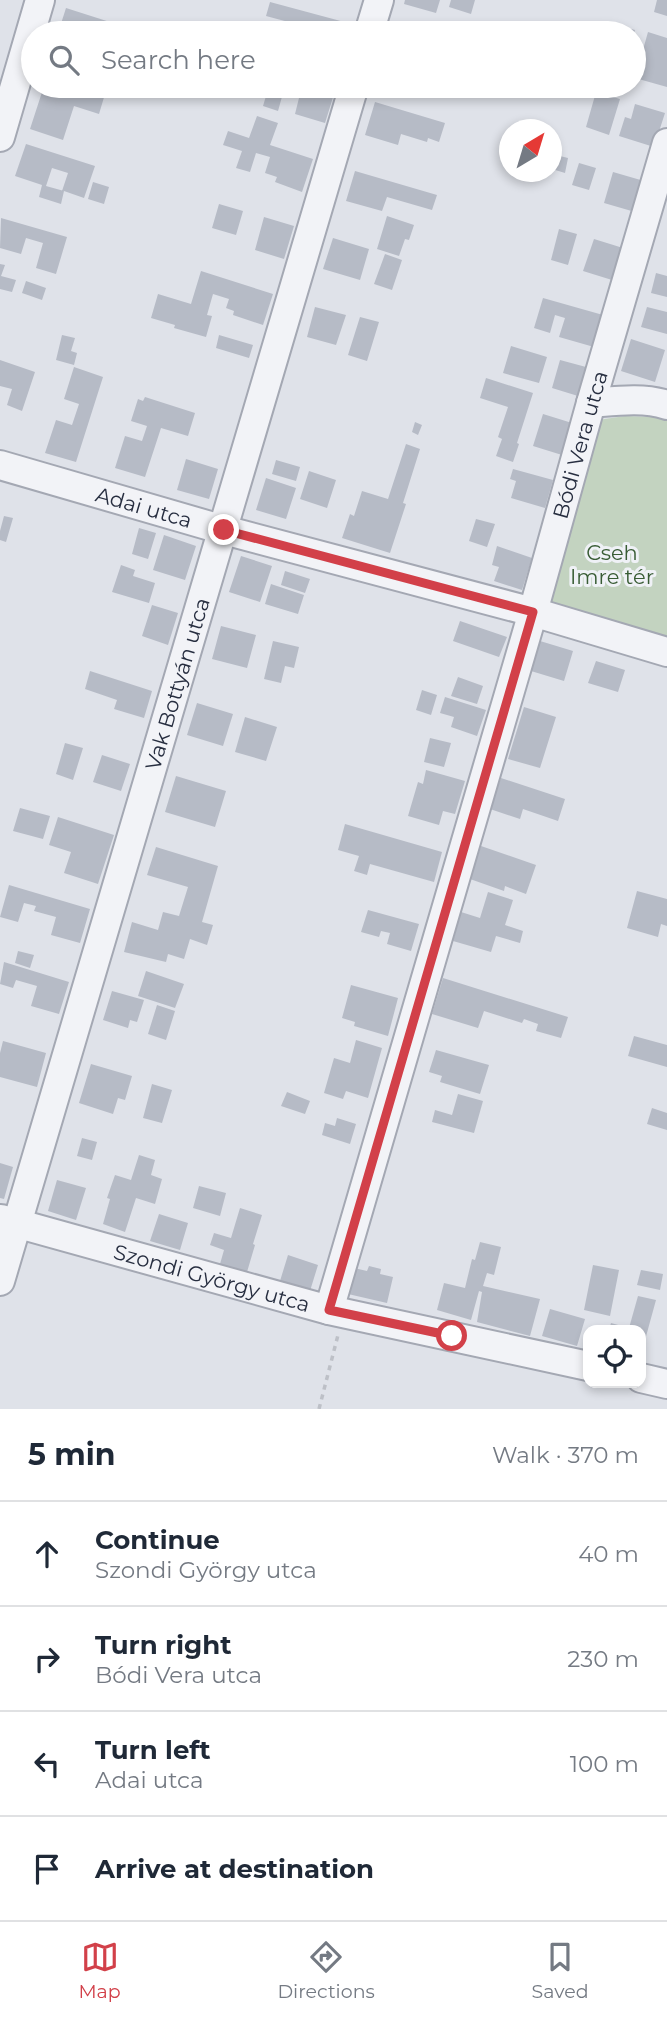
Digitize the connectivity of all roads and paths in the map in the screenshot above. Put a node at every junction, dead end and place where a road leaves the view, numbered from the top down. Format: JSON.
{"nodes":[{"id":1,"x":40,"y":0,"type":"edge"},
{"id":2,"x":379,"y":0,"type":"edge"},
{"id":3,"x":34,"y":21,"type":"edge"},
{"id":4,"x":373,"y":21,"type":"edge"},
{"id":5,"x":21,"y":65,"type":"edge"},
{"id":6,"x":350,"y":98,"type":"edge"},
{"id":7,"x":0,"y":137,"type":"edge"},
{"id":8,"x":667,"y":143,"type":"edge"},
{"id":9,"x":591,"y":403,"type":"junction"},
{"id":10,"x":667,"y":405,"type":"edge"},
{"id":11,"x":0,"y":465,"type":"edge"},
{"id":12,"x":224,"y":530,"type":"junction"},
{"id":13,"x":533,"y":612,"type":"junction"},
{"id":14,"x":667,"y":652,"type":"edge"},
{"id":15,"x":8,"y":1221,"type":"edge"},
{"id":16,"x":0,"y":1281,"type":"edge"},
{"id":17,"x":337,"y":1311,"type":"junction"},
{"id":18,"x":583,"y":1365,"type":"edge"},
{"id":19,"x":319,"y":1409,"type":"edge"}],
"edges":[{"from":1,"to":3,"type":"street"},
{"from":2,"to":4,"type":"street"},
{"from":5,"to":7,"type":"street"},
{"from":6,"to":12,"type":"street","name":"Vak Bottyán utca"},
{"from":8,"to":9,"type":"street","name":"Bódi Vera utca"},
{"from":9,"to":10,"type":"street"},
{"from":9,"to":13,"type":"street","name":"Bódi Vera utca"},
{"from":11,"to":12,"type":"street","name":"Adai utca"},
{"from":12,"to":13,"type":"street","name":"Adai utca"},
{"from":12,"to":15,"type":"street","name":"Vak Bottyán utca"},
{"from":13,"to":14,"type":"street"},
{"from":13,"to":17,"type":"street","name":"Bódi Vera utca"},
{"from":15,"to":16,"type":"street","name":"Vak Bottyán utca"},
{"from":15,"to":17,"type":"street","name":"Szondi György utca"},
{"from":17,"to":18,"type":"street","name":"Szondi György utca"},
{"from":17,"to":19,"type":"path"}]}
